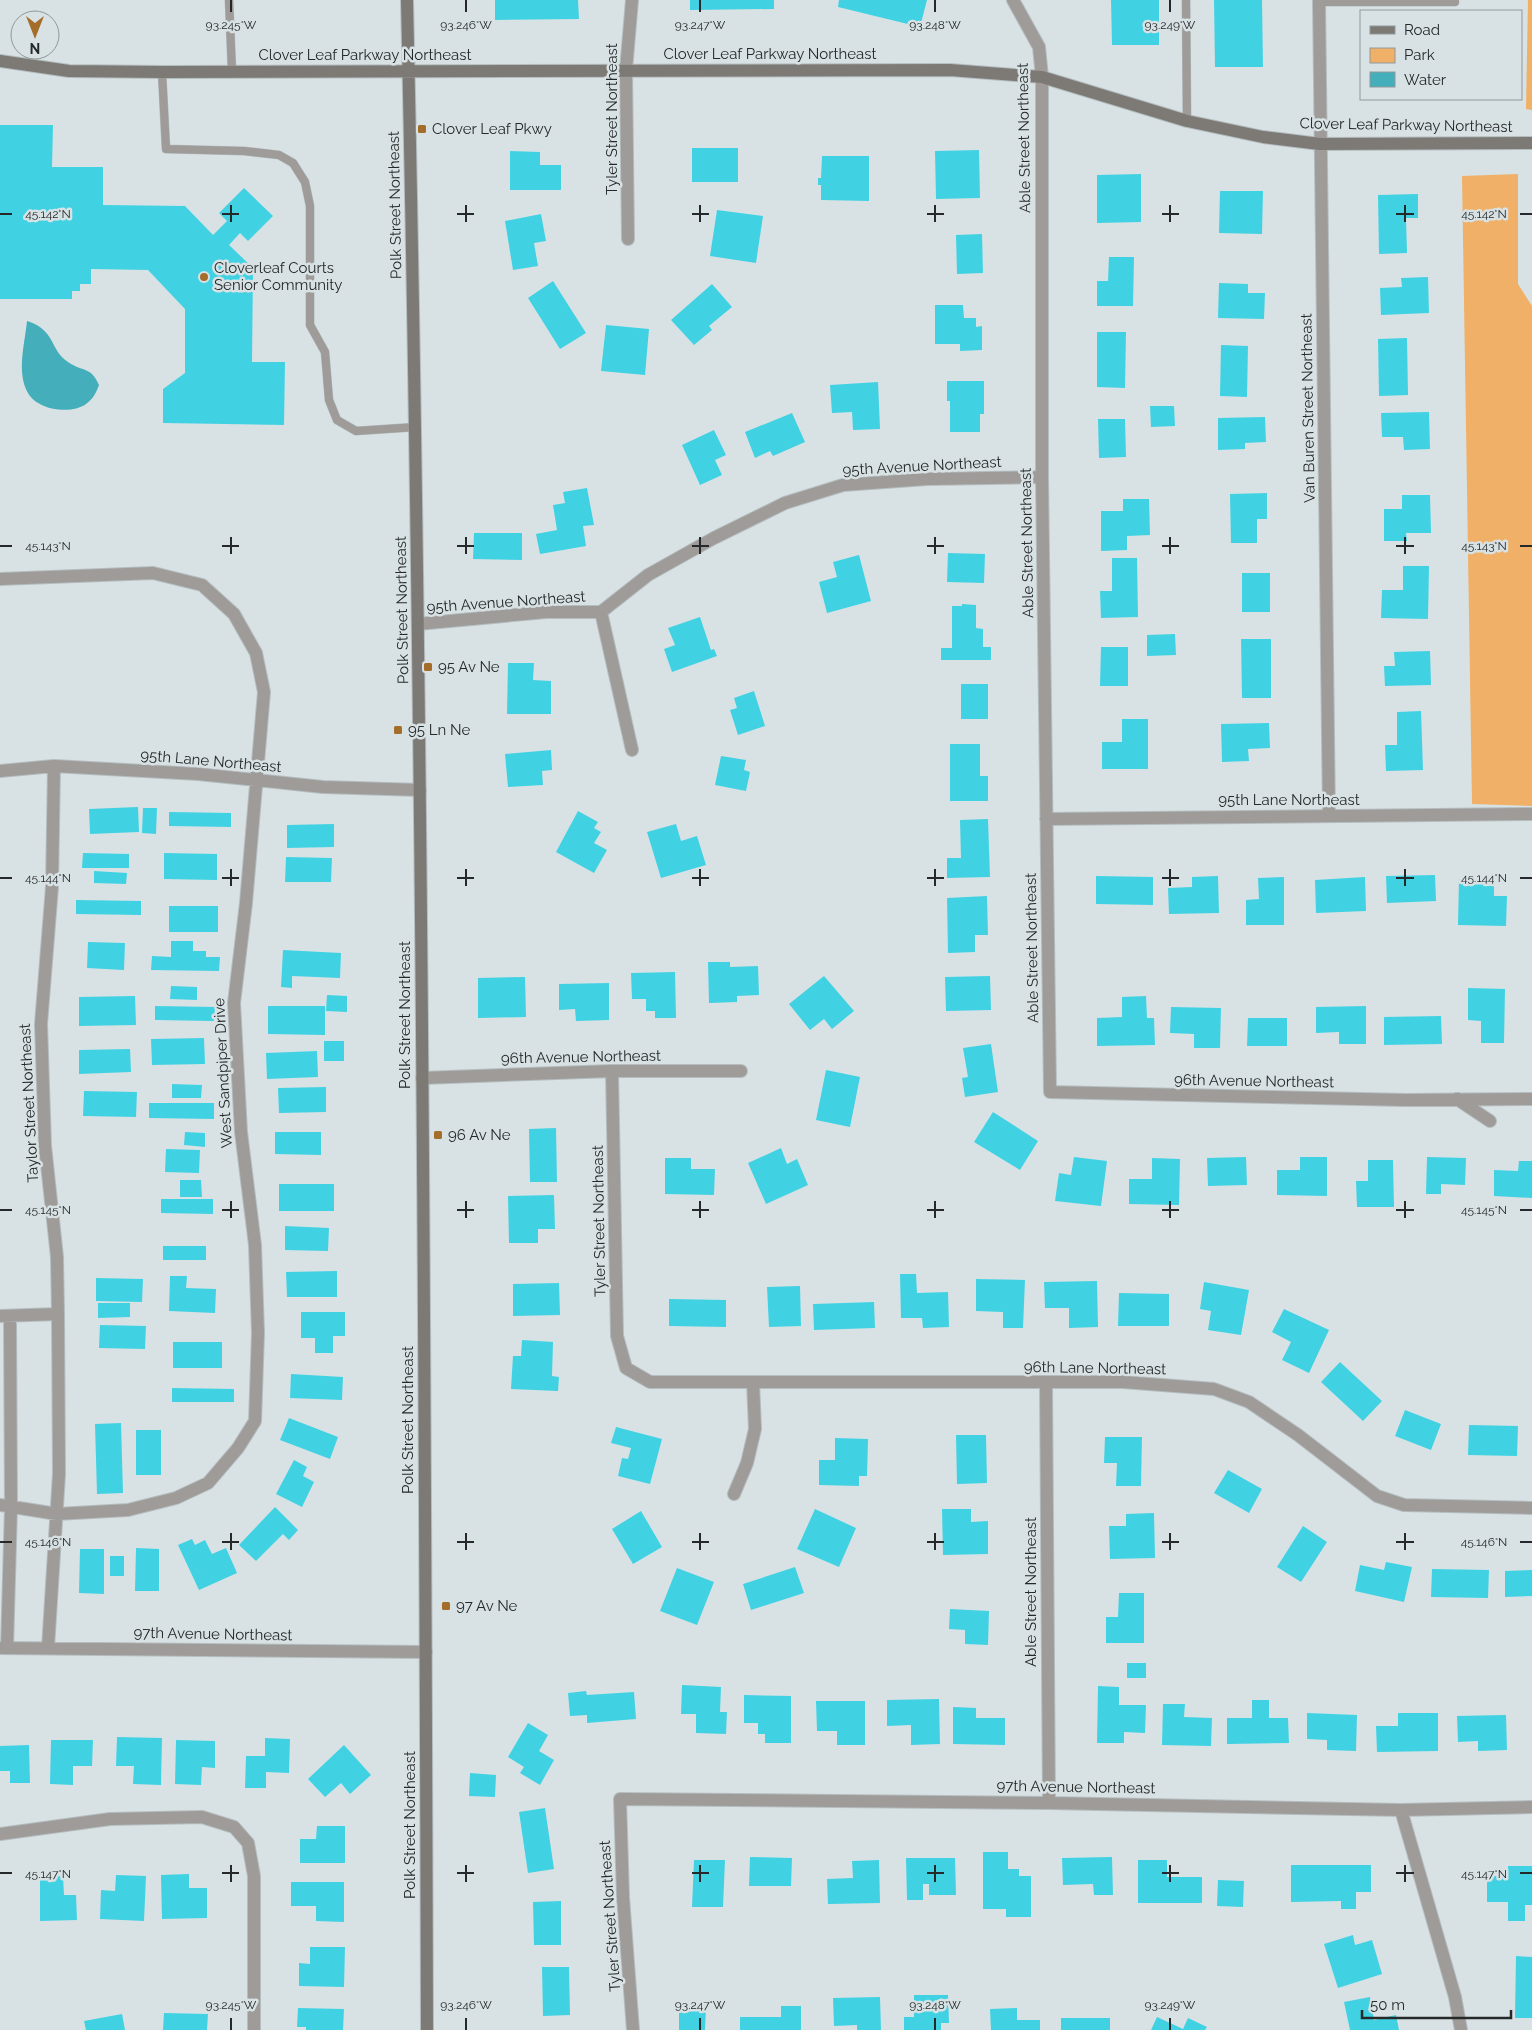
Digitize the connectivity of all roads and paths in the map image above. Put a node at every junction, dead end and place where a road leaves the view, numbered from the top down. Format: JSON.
{"nodes":[{"id":1,"x":229,"y":0,"type":"edge"},
{"id":2,"x":407,"y":0,"type":"edge"},
{"id":3,"x":632,"y":0,"type":"edge"},
{"id":4,"x":1014,"y":0,"type":"edge"},
{"id":5,"x":1186,"y":0,"type":"edge"},
{"id":6,"x":1319,"y":1,"type":"edge"},
{"id":7,"x":1454,"y":2,"type":"dead end"},
{"id":8,"x":0,"y":61,"type":"edge"},
{"id":9,"x":626,"y":70,"type":"junction"},
{"id":10,"x":232,"y":71,"type":"junction"},
{"id":11,"x":162,"y":72,"type":"junction"},
{"id":12,"x":408,"y":72,"type":"junction"},
{"id":13,"x":1042,"y":77,"type":"junction"},
{"id":14,"x":1186,"y":121,"type":"junction"},
{"id":15,"x":1532,"y":143,"type":"edge"},
{"id":16,"x":1320,"y":144,"type":"junction"},
{"id":17,"x":628,"y":239,"type":"dead end"},
{"id":18,"x":416,"y":428,"type":"junction"},
{"id":19,"x":1042,"y":477,"type":"junction"},
{"id":20,"x":0,"y":579,"type":"edge"},
{"id":21,"x":601,"y":612,"type":"junction"},
{"id":22,"x":418,"y":624,"type":"junction"},
{"id":23,"x":632,"y":750,"type":"dead end"},
{"id":24,"x":54,"y":766,"type":"junction"},
{"id":25,"x":0,"y":771,"type":"edge"},
{"id":26,"x":257,"y":780,"type":"junction"},
{"id":27,"x":420,"y":790,"type":"junction"},
{"id":28,"x":1532,"y":814,"type":"edge"},
{"id":29,"x":1329,"y":816,"type":"junction"},
{"id":30,"x":1046,"y":819,"type":"junction"},
{"id":31,"x":612,"y":1071,"type":"junction"},
{"id":32,"x":741,"y":1071,"type":"dead end"},
{"id":33,"x":422,"y":1078,"type":"junction"},
{"id":34,"x":1050,"y":1092,"type":"joint"},
{"id":35,"x":1457,"y":1099,"type":"junction"},
{"id":36,"x":1532,"y":1099,"type":"edge"},
{"id":37,"x":1490,"y":1121,"type":"dead end"},
{"id":38,"x":58,"y":1314,"type":"junction"},
{"id":39,"x":5,"y":1316,"type":"edge"},
{"id":40,"x":626,"y":1368,"type":"joint"},
{"id":41,"x":753,"y":1382,"type":"junction"},
{"id":42,"x":1046,"y":1382,"type":"junction"},
{"id":43,"x":734,"y":1494,"type":"dead end"},
{"id":44,"x":6,"y":1506,"type":"edge"},
{"id":45,"x":1532,"y":1508,"type":"edge"},
{"id":46,"x":57,"y":1514,"type":"junction"},
{"id":47,"x":4,"y":1648,"type":"edge"},
{"id":48,"x":48,"y":1648,"type":"junction"},
{"id":49,"x":426,"y":1652,"type":"junction"},
{"id":50,"x":620,"y":1799,"type":"joint"},
{"id":51,"x":1049,"y":1803,"type":"junction"},
{"id":52,"x":1532,"y":1807,"type":"edge"},
{"id":53,"x":1400,"y":1810,"type":"junction"},
{"id":54,"x":0,"y":1834,"type":"edge"},
{"id":55,"x":254,"y":2030,"type":"edge"},
{"id":56,"x":427,"y":2030,"type":"edge"},
{"id":57,"x":633,"y":2030,"type":"edge"},
{"id":58,"x":1461,"y":2030,"type":"edge"}],
"edges":[{"from":1,"to":10,"type":"lane"},
{"from":2,"to":12,"type":"street","name":"Polk Street Northeast"},
{"from":3,"to":9,"type":"street","name":"Tyler Street Northeast"},
{"from":4,"to":13,"type":"street","name":"Able Street Northeast"},
{"from":5,"to":14,"type":"lane"},
{"from":6,"to":7,"type":"lane"},
{"from":6,"to":16,"type":"street","name":"Van Buren Street Northeast"},
{"from":8,"to":11,"type":"street","name":"Clover Leaf Parkway Northeast"},
{"from":9,"to":12,"type":"street","name":"Clover Leaf Parkway Northeast"},
{"from":9,"to":13,"type":"street","name":"Clover Leaf Parkway Northeast"},
{"from":9,"to":17,"type":"street","name":"Tyler Street Northeast"},
{"from":10,"to":11,"type":"street","name":"Clover Leaf Parkway Northeast"},
{"from":10,"to":12,"type":"street","name":"Clover Leaf Parkway Northeast"},
{"from":11,"to":18,"type":"lane"},
{"from":12,"to":18,"type":"street","name":"Polk Street Northeast"},
{"from":13,"to":14,"type":"street","name":"Clover Leaf Parkway Northeast"},
{"from":13,"to":19,"type":"street","name":"Able Street Northeast"},
{"from":14,"to":16,"type":"street","name":"Clover Leaf Parkway Northeast"},
{"from":15,"to":16,"type":"street","name":"Clover Leaf Parkway Northeast"},
{"from":16,"to":29,"type":"street","name":"Van Buren Street Northeast"},
{"from":18,"to":22,"type":"street","name":"Polk Street Northeast"},
{"from":19,"to":21,"type":"street","name":"95th Avenue Northeast"},
{"from":19,"to":30,"type":"street","name":"Able Street Northeast"},
{"from":20,"to":26,"type":"street","name":"West Sandpiper Drive"},
{"from":21,"to":22,"type":"street","name":"95th Avenue Northeast"},
{"from":21,"to":23,"type":"street"},
{"from":22,"to":27,"type":"street","name":"Polk Street Northeast"},
{"from":24,"to":25,"type":"street","name":"95th Lane Northeast"},
{"from":24,"to":26,"type":"street","name":"95th Lane Northeast"},
{"from":24,"to":38,"type":"street","name":"Taylor Street Northeast"},
{"from":26,"to":27,"type":"street","name":"95th Lane Northeast"},
{"from":26,"to":46,"type":"street","name":"West Sandpiper Drive"},
{"from":27,"to":33,"type":"street","name":"Polk Street Northeast"},
{"from":28,"to":29,"type":"street","name":"95th Lane Northeast"},
{"from":29,"to":30,"type":"street","name":"95th Lane Northeast"},
{"from":30,"to":34,"type":"street","name":"Able Street Northeast"},
{"from":31,"to":32,"type":"street","name":"96th Avenue Northeast"},
{"from":31,"to":33,"type":"street","name":"96th Avenue Northeast"},
{"from":31,"to":40,"type":"street","name":"Tyler Street Northeast"},
{"from":33,"to":49,"type":"street","name":"Polk Street Northeast"},
{"from":34,"to":35,"type":"street","name":"96th Avenue Northeast"},
{"from":35,"to":36,"type":"street","name":"96th Avenue Northeast"},
{"from":35,"to":37,"type":"street"},
{"from":38,"to":39,"type":"street"},
{"from":38,"to":46,"type":"street","name":"Taylor Street Northeast"},
{"from":39,"to":44,"type":"street"},
{"from":40,"to":41,"type":"street","name":"96th Lane Northeast"},
{"from":41,"to":42,"type":"street","name":"96th Lane Northeast"},
{"from":41,"to":43,"type":"street"},
{"from":42,"to":45,"type":"street","name":"96th Lane Northeast"},
{"from":42,"to":51,"type":"street","name":"Able Street Northeast"},
{"from":44,"to":46,"type":"street"},
{"from":44,"to":47,"type":"street"},
{"from":46,"to":48,"type":"street","name":"Taylor Street Northeast"},
{"from":47,"to":48,"type":"street","name":"97th Avenue Northeast"},
{"from":48,"to":49,"type":"street","name":"97th Avenue Northeast"},
{"from":49,"to":56,"type":"street","name":"Polk Street Northeast"},
{"from":50,"to":51,"type":"street","name":"97th Avenue Northeast"},
{"from":50,"to":57,"type":"street","name":"Tyler Street Northeast"},
{"from":51,"to":53,"type":"street","name":"97th Avenue Northeast"},
{"from":52,"to":53,"type":"street","name":"97th Avenue Northeast"},
{"from":53,"to":58,"type":"street"},
{"from":54,"to":55,"type":"street"}]}
